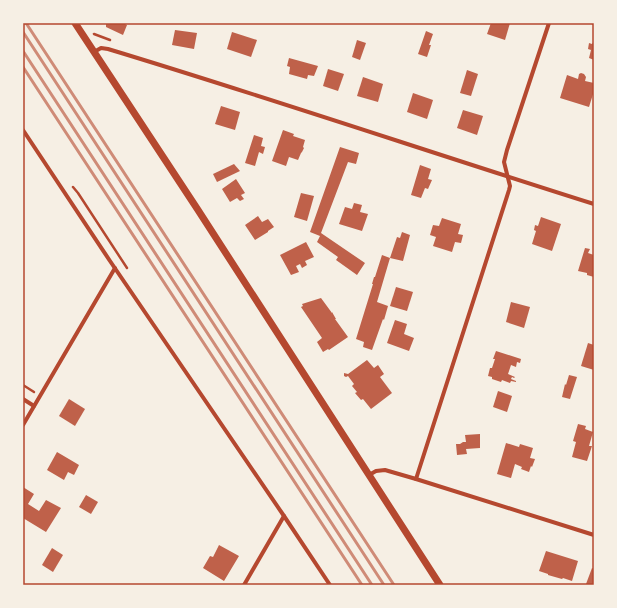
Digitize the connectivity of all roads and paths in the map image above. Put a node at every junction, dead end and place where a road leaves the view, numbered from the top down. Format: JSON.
{"nodes":[{"id":1,"x":75,"y":23,"type":"edge"},
{"id":2,"x":549,"y":23,"type":"edge"},
{"id":3,"x":94,"y":52,"type":"junction"},
{"id":4,"x":23,"y":130,"type":"edge"},
{"id":5,"x":507,"y":177,"type":"junction"},
{"id":6,"x":594,"y":204,"type":"edge"},
{"id":7,"x":115,"y":268,"type":"junction"},
{"id":8,"x":23,"y":385,"type":"edge"},
{"id":9,"x":34,"y":392,"type":"dead end"},
{"id":10,"x":23,"y":399,"type":"edge"},
{"id":11,"x":34,"y":406,"type":"junction"},
{"id":12,"x":23,"y":425,"type":"edge"},
{"id":13,"x":369,"y":475,"type":"junction"},
{"id":14,"x":416,"y":479,"type":"junction"},
{"id":15,"x":284,"y":516,"type":"junction"},
{"id":16,"x":594,"y":535,"type":"edge"},
{"id":17,"x":244,"y":585,"type":"edge"},
{"id":18,"x":330,"y":585,"type":"edge"},
{"id":19,"x":440,"y":585,"type":"edge"}],
"edges":[{"from":1,"to":3,"type":"street"},
{"from":2,"to":5,"type":"street"},
{"from":3,"to":5,"type":"street"},
{"from":3,"to":13,"type":"street"},
{"from":4,"to":7,"type":"street"},
{"from":5,"to":6,"type":"street"},
{"from":5,"to":14,"type":"street"},
{"from":7,"to":11,"type":"street"},
{"from":7,"to":15,"type":"street"},
{"from":8,"to":9,"type":"path"},
{"from":10,"to":11,"type":"street"},
{"from":11,"to":12,"type":"street"},
{"from":13,"to":14,"type":"street"},
{"from":13,"to":19,"type":"street"},
{"from":14,"to":16,"type":"street"},
{"from":15,"to":17,"type":"street"},
{"from":15,"to":18,"type":"street"}]}
